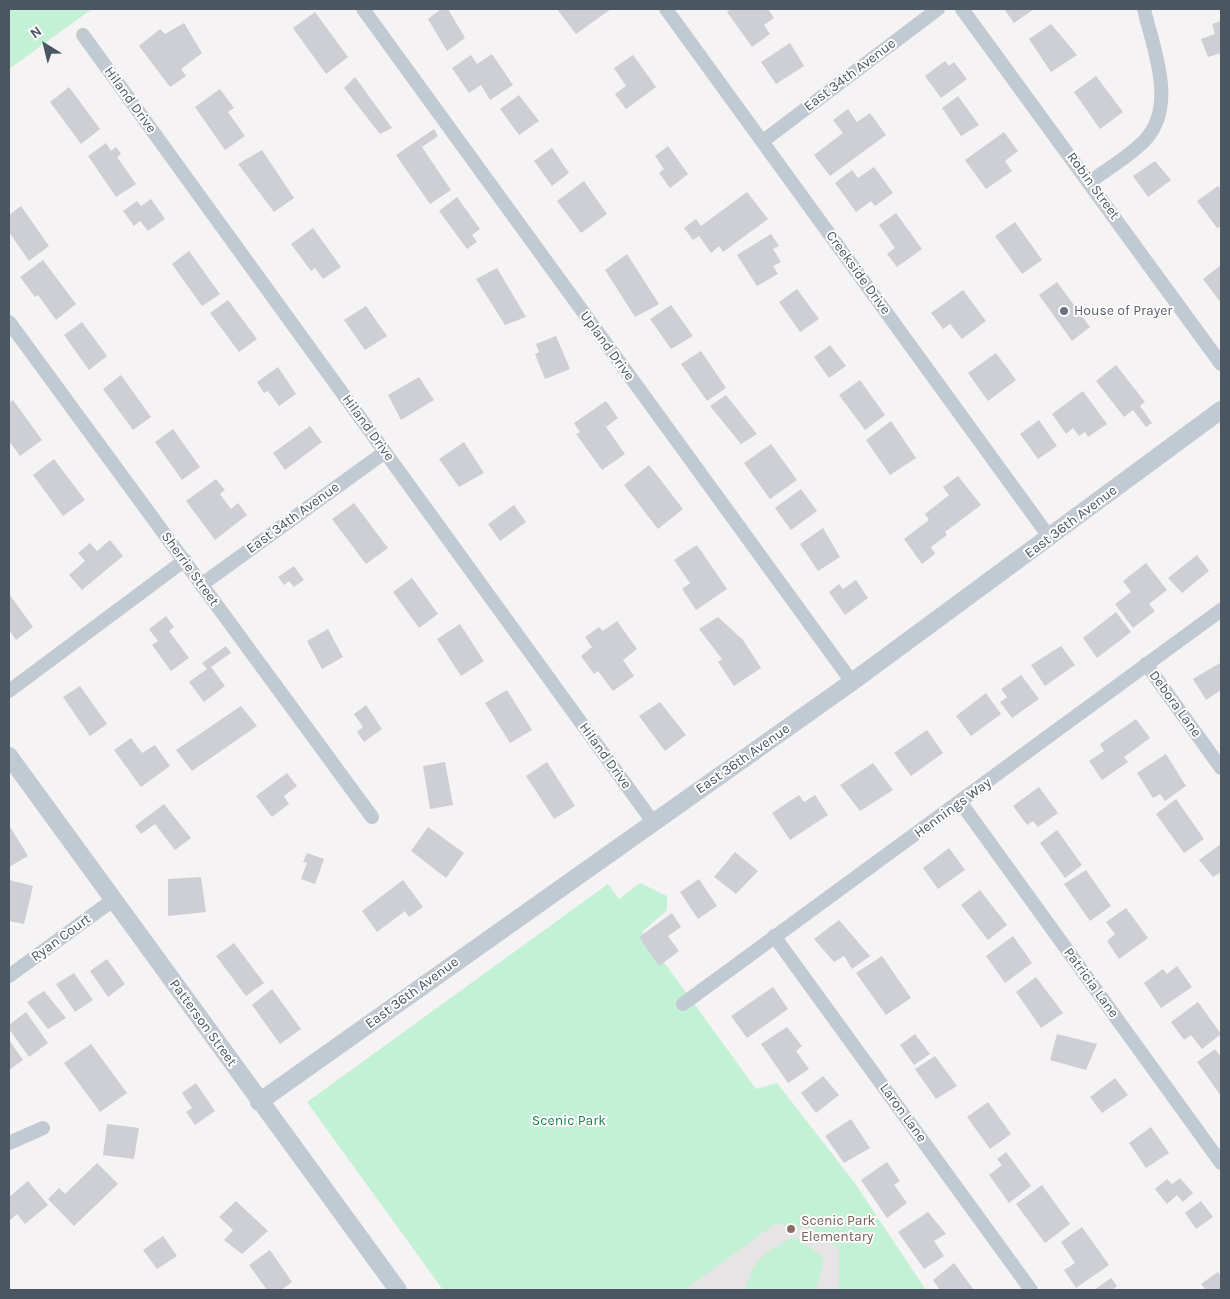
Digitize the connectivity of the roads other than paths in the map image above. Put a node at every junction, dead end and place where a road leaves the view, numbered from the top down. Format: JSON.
{"nodes":[{"id":1,"x":363,"y":9,"type":"edge"},
{"id":2,"x":666,"y":9,"type":"edge"},
{"id":3,"x":938,"y":9,"type":"edge"},
{"id":4,"x":962,"y":9,"type":"edge"},
{"id":5,"x":1144,"y":9,"type":"edge"},
{"id":6,"x":83,"y":35,"type":"dead end"},
{"id":7,"x":763,"y":141,"type":"junction"},
{"id":8,"x":1090,"y":182,"type":"junction"},
{"id":9,"x":9,"y":322,"type":"edge"},
{"id":10,"x":1221,"y":364,"type":"edge"},
{"id":11,"x":1221,"y":410,"type":"edge"},
{"id":12,"x":385,"y":452,"type":"junction"},
{"id":13,"x":1050,"y":538,"type":"junction"},
{"id":14,"x":184,"y":560,"type":"junction"},
{"id":15,"x":201,"y":585,"type":"junction"},
{"id":16,"x":1221,"y":610,"type":"edge"},
{"id":17,"x":1146,"y":664,"type":"junction"},
{"id":18,"x":852,"y":682,"type":"junction"},
{"id":19,"x":9,"y":691,"type":"edge"},
{"id":20,"x":9,"y":756,"type":"edge"},
{"id":21,"x":1221,"y":768,"type":"edge"},
{"id":22,"x":961,"y":803,"type":"junction"},
{"id":23,"x":372,"y":817,"type":"dead end"},
{"id":24,"x":653,"y":822,"type":"junction"},
{"id":25,"x":113,"y":900,"type":"junction"},
{"id":26,"x":774,"y":936,"type":"junction"},
{"id":27,"x":9,"y":976,"type":"edge"},
{"id":28,"x":683,"y":1004,"type":"dead end"},
{"id":29,"x":260,"y":1102,"type":"junction"},
{"id":30,"x":43,"y":1128,"type":"dead end"},
{"id":31,"x":9,"y":1143,"type":"edge"},
{"id":32,"x":1221,"y":1163,"type":"edge"},
{"id":33,"x":398,"y":1290,"type":"edge"},
{"id":34,"x":1031,"y":1290,"type":"edge"}],
"edges":[{"from":1,"to":18,"type":"street","name":"Upland Drive"},
{"from":2,"to":7,"type":"street","name":"Creekside Drive"},
{"from":3,"to":7,"type":"street","name":"East 34th Avenue"},
{"from":4,"to":8,"type":"street","name":"Robin Street"},
{"from":5,"to":8,"type":"street"},
{"from":6,"to":12,"type":"street","name":"Hiland Drive"},
{"from":7,"to":13,"type":"street","name":"Creekside Drive"},
{"from":8,"to":10,"type":"street","name":"Robin Street"},
{"from":9,"to":14,"type":"street","name":"Sherrie Street"},
{"from":11,"to":13,"type":"street","name":"East 36th Avenue"},
{"from":12,"to":15,"type":"street","name":"East 34th Avenue"},
{"from":12,"to":24,"type":"street","name":"Hiland Drive"},
{"from":13,"to":18,"type":"street","name":"East 36th Avenue"},
{"from":14,"to":15,"type":"street","name":"Sherrie Street"},
{"from":14,"to":19,"type":"street"},
{"from":15,"to":23,"type":"street","name":"Sherrie Street"},
{"from":16,"to":17,"type":"street","name":"Hennings Way"},
{"from":17,"to":21,"type":"street","name":"Debora Lane"},
{"from":17,"to":22,"type":"street","name":"Hennings Way"},
{"from":18,"to":24,"type":"street","name":"East 36th Avenue"},
{"from":20,"to":25,"type":"street","name":"Patterson Street"},
{"from":22,"to":26,"type":"street","name":"Hennings Way"},
{"from":22,"to":32,"type":"street","name":"Patricia Lane"},
{"from":24,"to":29,"type":"street","name":"East 36th Avenue"},
{"from":25,"to":27,"type":"street","name":"Ryan Court"},
{"from":25,"to":29,"type":"street","name":"Patterson Street"},
{"from":26,"to":28,"type":"street","name":"Hennings Way"},
{"from":26,"to":34,"type":"street","name":"Laron Lane"},
{"from":29,"to":33,"type":"street","name":"Patterson Street"},
{"from":30,"to":31,"type":"street"}]}
